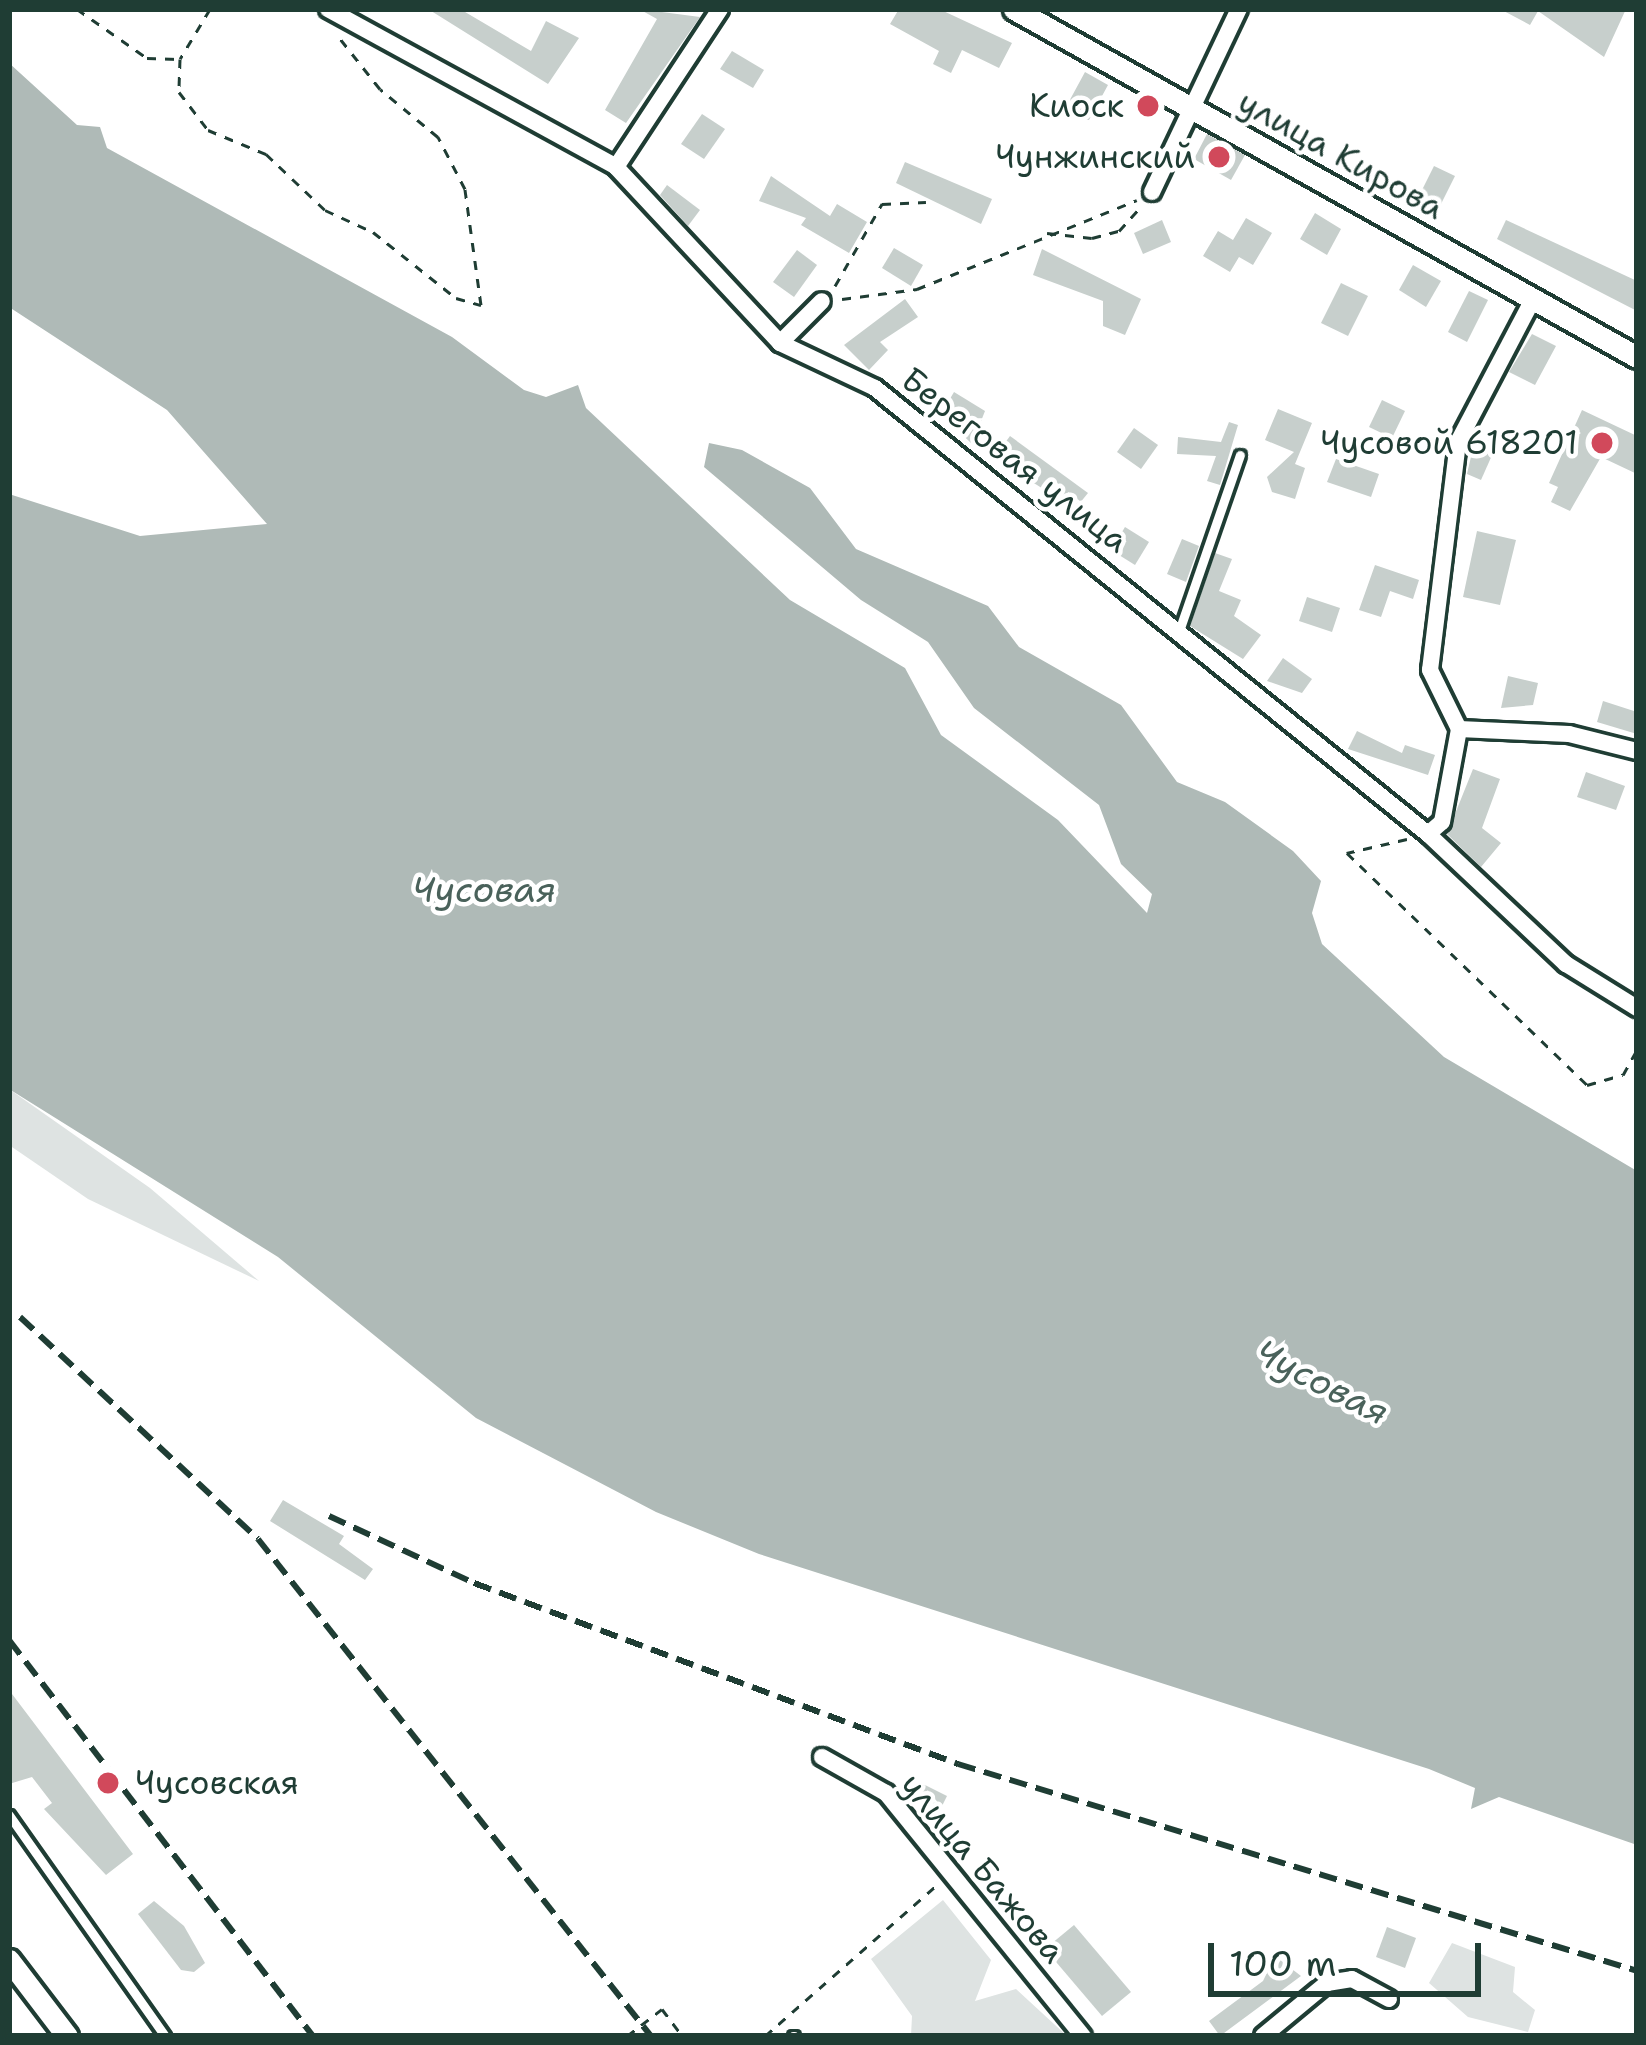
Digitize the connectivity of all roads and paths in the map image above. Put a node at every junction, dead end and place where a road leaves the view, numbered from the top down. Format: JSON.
{"nodes":[{"id":1,"x":77,"y":9,"type":"edge"},
{"id":2,"x":210,"y":9,"type":"edge"},
{"id":3,"x":720,"y":9,"type":"edge"},
{"id":4,"x":1014,"y":9,"type":"edge"},
{"id":5,"x":1239,"y":9,"type":"edge"},
{"id":6,"x":329,"y":16,"type":"edge"},
{"id":7,"x":180,"y":59,"type":"junction"},
{"id":8,"x":1195,"y":112,"type":"junction"},
{"id":9,"x":616,"y":167,"type":"junction"},
{"id":10,"x":1152,"y":192,"type":"junction"},
{"id":11,"x":926,"y":202,"type":"dead end"},
{"id":12,"x":1041,"y":232,"type":"junction"},
{"id":13,"x":1533,"y":299,"type":"junction"},
{"id":14,"x":822,"y":301,"type":"junction"},
{"id":15,"x":780,"y":343,"type":"junction"},
{"id":16,"x":1637,"y":358,"type":"edge"},
{"id":17,"x":1240,"y":455,"type":"dead end"},
{"id":18,"x":1180,"y":628,"type":"junction"},
{"id":19,"x":1459,"y":730,"type":"junction"},
{"id":20,"x":1637,"y":751,"type":"edge"},
{"id":21,"x":1428,"y":834,"type":"junction"},
{"id":22,"x":1637,"y":1008,"type":"edge"},
{"id":23,"x":1637,"y":1050,"type":"edge"},
{"id":24,"x":822,"y":1757,"type":"dead end"},
{"id":25,"x":9,"y":1815,"type":"edge"},
{"id":26,"x":950,"y":1874,"type":"junction"},
{"id":27,"x":9,"y":1960,"type":"edge"},
{"id":28,"x":1389,"y":1999,"type":"dead end"},
{"id":29,"x":67,"y":2036,"type":"edge"},
{"id":30,"x":165,"y":2036,"type":"edge"},
{"id":31,"x":628,"y":2036,"type":"edge"},
{"id":32,"x":682,"y":2036,"type":"edge"},
{"id":33,"x":765,"y":2036,"type":"edge"},
{"id":34,"x":1082,"y":2036,"type":"edge"},
{"id":35,"x":1263,"y":2036,"type":"edge"}],
"edges":[{"from":1,"to":7,"type":"path"},
{"from":2,"to":7,"type":"path"},
{"from":3,"to":9,"type":"street"},
{"from":4,"to":8,"type":"street","name":"улица Кирова"},
{"from":5,"to":8,"type":"street"},
{"from":6,"to":7,"type":"path"},
{"from":6,"to":9,"type":"street","name":"Береговая улица"},
{"from":8,"to":10,"type":"street"},
{"from":8,"to":13,"type":"street","name":"улица Кирова"},
{"from":9,"to":15,"type":"street","name":"Береговая улица"},
{"from":10,"to":12,"type":"path"},
{"from":10,"to":12,"type":"path"},
{"from":11,"to":14,"type":"path"},
{"from":12,"to":14,"type":"path"},
{"from":13,"to":16,"type":"street","name":"улица Кирова"},
{"from":13,"to":19,"type":"street"},
{"from":14,"to":15,"type":"street"},
{"from":15,"to":18,"type":"street","name":"Береговая улица"},
{"from":17,"to":18,"type":"lane"},
{"from":18,"to":21,"type":"street","name":"Береговая улица"},
{"from":19,"to":20,"type":"street"},
{"from":19,"to":21,"type":"street"},
{"from":21,"to":22,"type":"street","name":"Береговая улица"},
{"from":21,"to":23,"type":"path"},
{"from":24,"to":26,"type":"street","name":"улица Бажова"},
{"from":25,"to":30,"type":"lane"},
{"from":26,"to":33,"type":"path"},
{"from":26,"to":34,"type":"street","name":"улица Бажова"},
{"from":27,"to":29,"type":"street"},
{"from":28,"to":35,"type":"street"},
{"from":31,"to":32,"type":"path","bridge":true}]}
